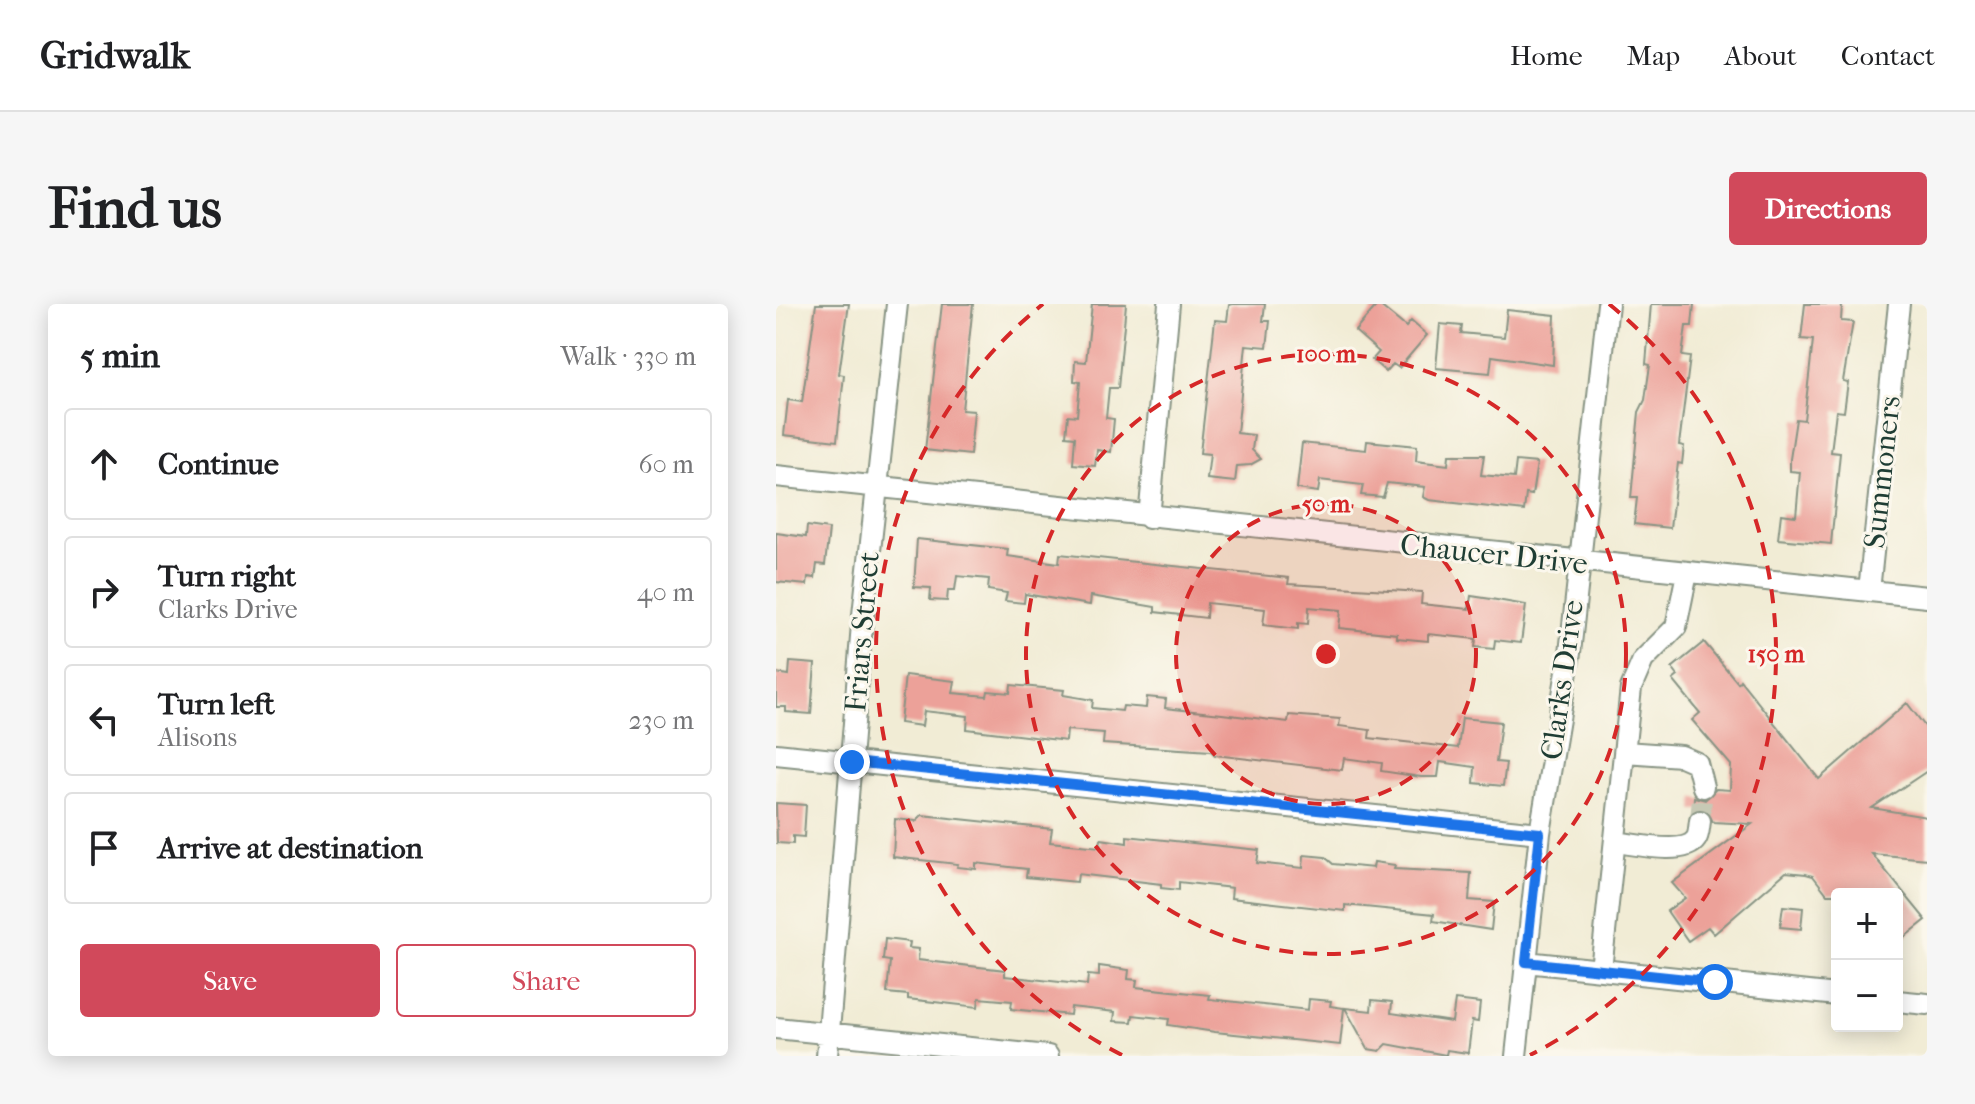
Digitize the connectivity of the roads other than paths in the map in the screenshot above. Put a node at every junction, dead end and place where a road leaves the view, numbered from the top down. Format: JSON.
{"nodes":[{"id":1,"x":897,"y":304,"type":"edge"},
{"id":2,"x":1169,"y":304,"type":"edge"},
{"id":3,"x":1608,"y":304,"type":"edge"},
{"id":4,"x":1899,"y":304,"type":"edge"},
{"id":5,"x":776,"y":476,"type":"edge"},
{"id":6,"x":876,"y":487,"type":"junction"},
{"id":7,"x":1149,"y":518,"type":"junction"},
{"id":8,"x":1578,"y":563,"type":"junction"},
{"id":9,"x":1687,"y":573,"type":"junction"},
{"id":10,"x":1869,"y":591,"type":"junction"},
{"id":11,"x":1927,"y":597,"type":"edge"},
{"id":12,"x":1625,"y":752,"type":"junction"},
{"id":13,"x":776,"y":754,"type":"edge"},
{"id":14,"x":852,"y":762,"type":"junction"},
{"id":15,"x":1703,"y":787,"type":"tunnel mouth"},
{"id":16,"x":1700,"y":821,"type":"tunnel mouth"},
{"id":17,"x":1540,"y":833,"type":"junction"},
{"id":18,"x":1616,"y":842,"type":"junction"},
{"id":19,"x":1526,"y":962,"type":"junction"},
{"id":20,"x":1601,"y":970,"type":"junction"},
{"id":21,"x":1831,"y":994,"type":"edge"},
{"id":22,"x":1903,"y":1002,"type":"edge"},
{"id":23,"x":1927,"y":1004,"type":"edge"},
{"id":24,"x":776,"y":1028,"type":"edge"},
{"id":25,"x":829,"y":1034,"type":"junction"},
{"id":26,"x":827,"y":1056,"type":"edge"},
{"id":27,"x":1048,"y":1056,"type":"edge"},
{"id":28,"x":1516,"y":1056,"type":"edge"}],
"edges":[{"from":1,"to":6,"type":"street","name":"Friars Street"},
{"from":2,"to":7,"type":"street"},
{"from":3,"to":8,"type":"street","name":"Clarks Drive"},
{"from":4,"to":10,"type":"street","name":"Summoners"},
{"from":5,"to":6,"type":"street","name":"Chaucer Drive"},
{"from":6,"to":7,"type":"street","name":"Chaucer Drive"},
{"from":6,"to":14,"type":"street","name":"Friars Street"},
{"from":7,"to":8,"type":"street","name":"Chaucer Drive"},
{"from":8,"to":9,"type":"street","name":"Chaucer Drive"},
{"from":8,"to":17,"type":"street","name":"Clarks Drive"},
{"from":9,"to":10,"type":"street","name":"Chaucer Drive"},
{"from":9,"to":12,"type":"street"},
{"from":10,"to":11,"type":"street","name":"Chaucer Drive"},
{"from":12,"to":15,"type":"street"},
{"from":12,"to":18,"type":"street"},
{"from":13,"to":14,"type":"street"},
{"from":14,"to":17,"type":"street"},
{"from":14,"to":25,"type":"street","name":"Friars Street"},
{"from":16,"to":18,"type":"street"},
{"from":17,"to":19,"type":"street","name":"Clarks Drive"},
{"from":18,"to":20,"type":"street"},
{"from":19,"to":20,"type":"street"},
{"from":19,"to":28,"type":"street","name":"Clarks Drive"},
{"from":20,"to":21,"type":"street"},
{"from":22,"to":23,"type":"street"},
{"from":24,"to":25,"type":"street"},
{"from":25,"to":26,"type":"street","name":"Friars Street"},
{"from":25,"to":27,"type":"street"}]}
